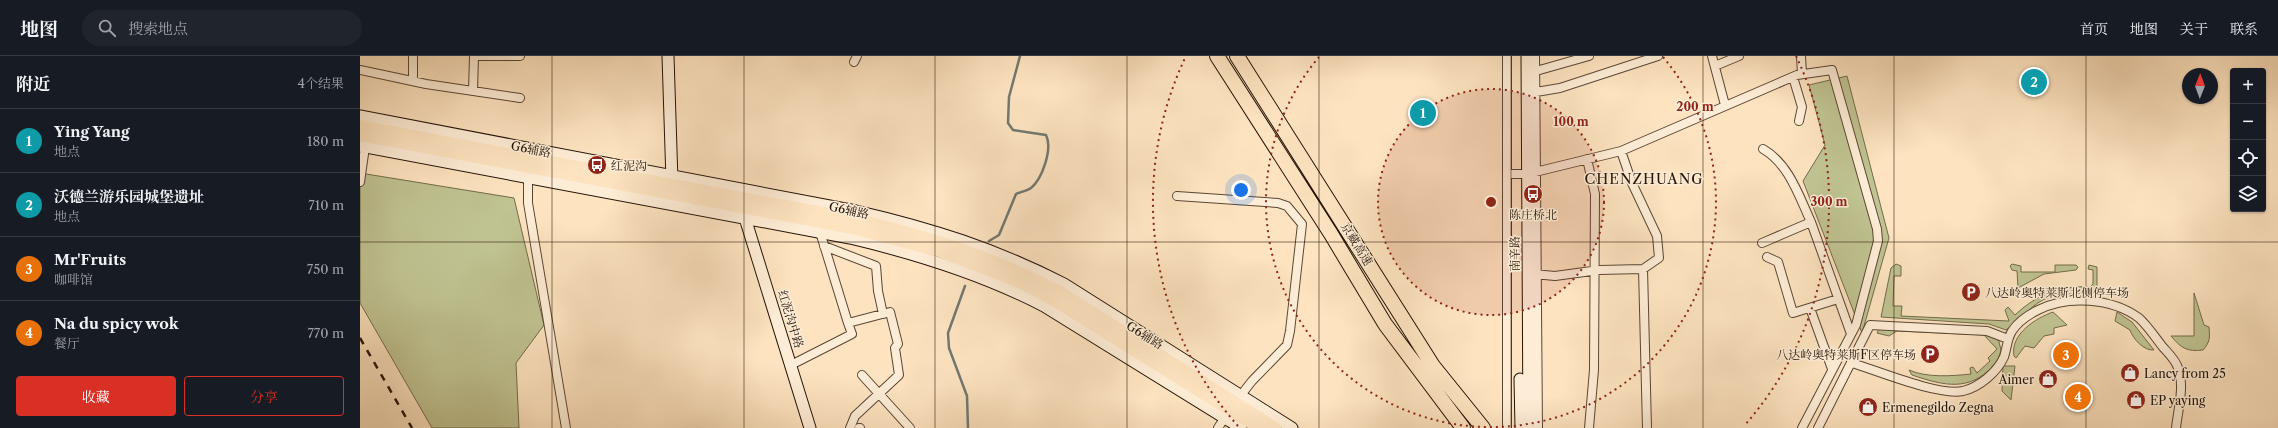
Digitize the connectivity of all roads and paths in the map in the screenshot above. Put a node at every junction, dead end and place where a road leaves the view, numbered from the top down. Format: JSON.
{"nodes":[{"id":1,"x":413,"y":56,"type":"edge"},
{"id":2,"x":474,"y":56,"type":"edge"},
{"id":3,"x":520,"y":56,"type":"edge"},
{"id":4,"x":668,"y":56,"type":"edge"},
{"id":5,"x":1217,"y":56,"type":"edge"},
{"id":6,"x":1237,"y":56,"type":"edge"},
{"id":7,"x":1507,"y":56,"type":"edge"},
{"id":8,"x":1520,"y":56,"type":"edge"},
{"id":9,"x":1527,"y":56,"type":"edge"},
{"id":10,"x":1536,"y":56,"type":"edge"},
{"id":11,"x":1589,"y":56,"type":"edge"},
{"id":12,"x":1658,"y":56,"type":"edge"},
{"id":13,"x":1712,"y":56,"type":"edge"},
{"id":14,"x":1739,"y":56,"type":"edge"},
{"id":15,"x":1801,"y":56,"type":"edge"},
{"id":16,"x":1715,"y":66,"type":"junction"},
{"id":17,"x":360,"y":70,"type":"edge"},
{"id":18,"x":1536,"y":71,"type":"junction"},
{"id":19,"x":1802,"y":74,"type":"junction"},
{"id":20,"x":1793,"y":77,"type":"junction"},
{"id":21,"x":413,"y":81,"type":"junction"},
{"id":22,"x":474,"y":91,"type":"junction"},
{"id":23,"x":1536,"y":92,"type":"junction"},
{"id":24,"x":520,"y":98,"type":"dead end"},
{"id":25,"x":1725,"y":105,"type":"junction"},
{"id":26,"x":360,"y":116,"type":"edge"},
{"id":27,"x":1799,"y":120,"type":"dead end"},
{"id":28,"x":360,"y":126,"type":"edge"},
{"id":29,"x":360,"y":135,"type":"edge"},
{"id":30,"x":363,"y":146,"type":"edge"},
{"id":31,"x":1763,"y":149,"type":"dead end"},
{"id":32,"x":1621,"y":151,"type":"junction"},
{"id":33,"x":1587,"y":159,"type":"junction"},
{"id":34,"x":1528,"y":173,"type":"junction"},
{"id":35,"x":1507,"y":174,"type":"junction"},
{"id":36,"x":528,"y":178,"type":"junction"},
{"id":37,"x":672,"y":180,"type":"junction"},
{"id":38,"x":360,"y":182,"type":"edge"},
{"id":39,"x":1177,"y":196,"type":"dead end"},
{"id":40,"x":745,"y":218,"type":"junction"},
{"id":41,"x":1812,"y":222,"type":"junction"},
{"id":42,"x":820,"y":232,"type":"junction"},
{"id":43,"x":1762,"y":243,"type":"dead end"},
{"id":44,"x":824,"y":246,"type":"junction"},
{"id":45,"x":1767,"y":258,"type":"dead end"},
{"id":46,"x":1643,"y":269,"type":"junction"},
{"id":47,"x":1594,"y":271,"type":"junction"},
{"id":48,"x":1533,"y":274,"type":"junction"},
{"id":49,"x":1838,"y":299,"type":"junction"},
{"id":50,"x":1810,"y":308,"type":"junction"},
{"id":51,"x":883,"y":314,"type":"junction"},
{"id":52,"x":848,"y":322,"type":"junction"},
{"id":53,"x":1851,"y":334,"type":"junction"},
{"id":54,"x":2008,"y":339,"type":"junction"},
{"id":55,"x":1852,"y":363,"type":"junction"},
{"id":56,"x":791,"y":365,"type":"junction"},
{"id":57,"x":1832,"y":369,"type":"junction"},
{"id":58,"x":862,"y":375,"type":"dead end"},
{"id":59,"x":879,"y":394,"type":"junction"},
{"id":60,"x":1233,"y":406,"type":"junction"},
{"id":61,"x":566,"y":428,"type":"edge"},
{"id":62,"x":810,"y":428,"type":"edge"},
{"id":63,"x":850,"y":428,"type":"edge"},
{"id":64,"x":910,"y":428,"type":"edge"},
{"id":65,"x":1218,"y":428,"type":"edge"},
{"id":66,"x":1241,"y":428,"type":"edge"},
{"id":67,"x":1258,"y":428,"type":"edge"},
{"id":68,"x":1275,"y":428,"type":"edge"},
{"id":69,"x":1292,"y":428,"type":"edge"},
{"id":70,"x":1463,"y":428,"type":"edge"},
{"id":71,"x":1483,"y":428,"type":"edge"},
{"id":72,"x":1508,"y":428,"type":"edge"},
{"id":73,"x":1520,"y":428,"type":"edge"},
{"id":74,"x":1529,"y":428,"type":"edge"},
{"id":75,"x":1538,"y":428,"type":"edge"},
{"id":76,"x":1589,"y":428,"type":"edge"},
{"id":77,"x":1647,"y":428,"type":"edge"},
{"id":78,"x":1802,"y":428,"type":"edge"},
{"id":79,"x":1818,"y":428,"type":"edge"},
{"id":80,"x":2176,"y":428,"type":"edge"}],
"edges":[{"from":1,"to":21,"type":"street"},
{"from":2,"to":3,"type":"street"},
{"from":2,"to":22,"type":"street"},
{"from":4,"to":37,"type":"street"},
{"from":5,"to":70,"type":"highway","name":"京藏高速"},
{"from":6,"to":71,"type":"highway","name":"京藏高速"},
{"from":7,"to":35,"type":"street"},
{"from":8,"to":34,"type":"street","name":"南辛路"},
{"from":9,"to":34,"type":"street","name":"南辛路"},
{"from":10,"to":18,"type":"street"},
{"from":11,"to":18,"type":"street"},
{"from":12,"to":23,"type":"street"},
{"from":13,"to":16,"type":"street"},
{"from":14,"to":16,"type":"street"},
{"from":15,"to":19,"type":"street"},
{"from":16,"to":25,"type":"street"},
{"from":17,"to":21,"type":"street"},
{"from":18,"to":23,"type":"street"},
{"from":19,"to":20,"type":"street"},
{"from":19,"to":53,"type":"street"},
{"from":20,"to":25,"type":"street"},
{"from":20,"to":27,"type":"street"},
{"from":21,"to":22,"type":"street"},
{"from":22,"to":24,"type":"street"},
{"from":23,"to":34,"type":"street"},
{"from":25,"to":32,"type":"street"},
{"from":26,"to":37,"type":"street","name":"G6辅路"},
{"from":28,"to":37,"type":"main road","name":"G6辅路"},
{"from":29,"to":60,"type":"main road","name":"G6辅路"},
{"from":30,"to":36,"type":"street","name":"G6辅路"},
{"from":30,"to":38,"type":"street"},
{"from":31,"to":41,"type":"street"},
{"from":32,"to":33,"type":"street"},
{"from":32,"to":46,"type":"street"},
{"from":33,"to":34,"type":"street"},
{"from":33,"to":47,"type":"street"},
{"from":34,"to":35,"type":"street"},
{"from":34,"to":48,"type":"street","name":"南辛路"},
{"from":34,"to":73,"type":"street","name":"南辛路"},
{"from":35,"to":72,"type":"street"},
{"from":36,"to":40,"type":"street","name":"G6辅路"},
{"from":36,"to":61,"type":"street"},
{"from":37,"to":60,"type":"main road","name":"G6辅路"},
{"from":39,"to":60,"type":"street"},
{"from":40,"to":42,"type":"street","name":"G6辅路"},
{"from":40,"to":56,"type":"street","name":"红泥沟中路"},
{"from":41,"to":43,"type":"street"},
{"from":41,"to":49,"type":"street"},
{"from":42,"to":44,"type":"street"},
{"from":42,"to":60,"type":"street","name":"G6辅路"},
{"from":44,"to":51,"type":"street"},
{"from":44,"to":52,"type":"street"},
{"from":45,"to":50,"type":"street"},
{"from":46,"to":47,"type":"street"},
{"from":46,"to":77,"type":"street"},
{"from":47,"to":48,"type":"street"},
{"from":47,"to":76,"type":"street"},
{"from":48,"to":74,"type":"street","name":"南辛路"},
{"from":48,"to":75,"type":"street"},
{"from":49,"to":50,"type":"street"},
{"from":49,"to":53,"type":"street"},
{"from":50,"to":57,"type":"street"},
{"from":51,"to":52,"type":"street"},
{"from":51,"to":59,"type":"street"},
{"from":52,"to":56,"type":"street"},
{"from":53,"to":57,"type":"street"},
{"from":54,"to":55,"type":"street"},
{"from":54,"to":55,"type":"street"},
{"from":54,"to":80,"type":"street"},
{"from":55,"to":79,"type":"street"},
{"from":56,"to":62,"type":"street","name":"红泥沟中路"},
{"from":57,"to":78,"type":"street"},
{"from":58,"to":59,"type":"street"},
{"from":59,"to":63,"type":"street"},
{"from":59,"to":64,"type":"street"},
{"from":60,"to":65,"type":"street"},
{"from":60,"to":66,"type":"street","name":"G6辅路"},
{"from":60,"to":67,"type":"main road","name":"G6辅路"},
{"from":60,"to":68,"type":"main road","name":"G6辅路"},
{"from":60,"to":69,"type":"street","name":"G6辅路"}]}
